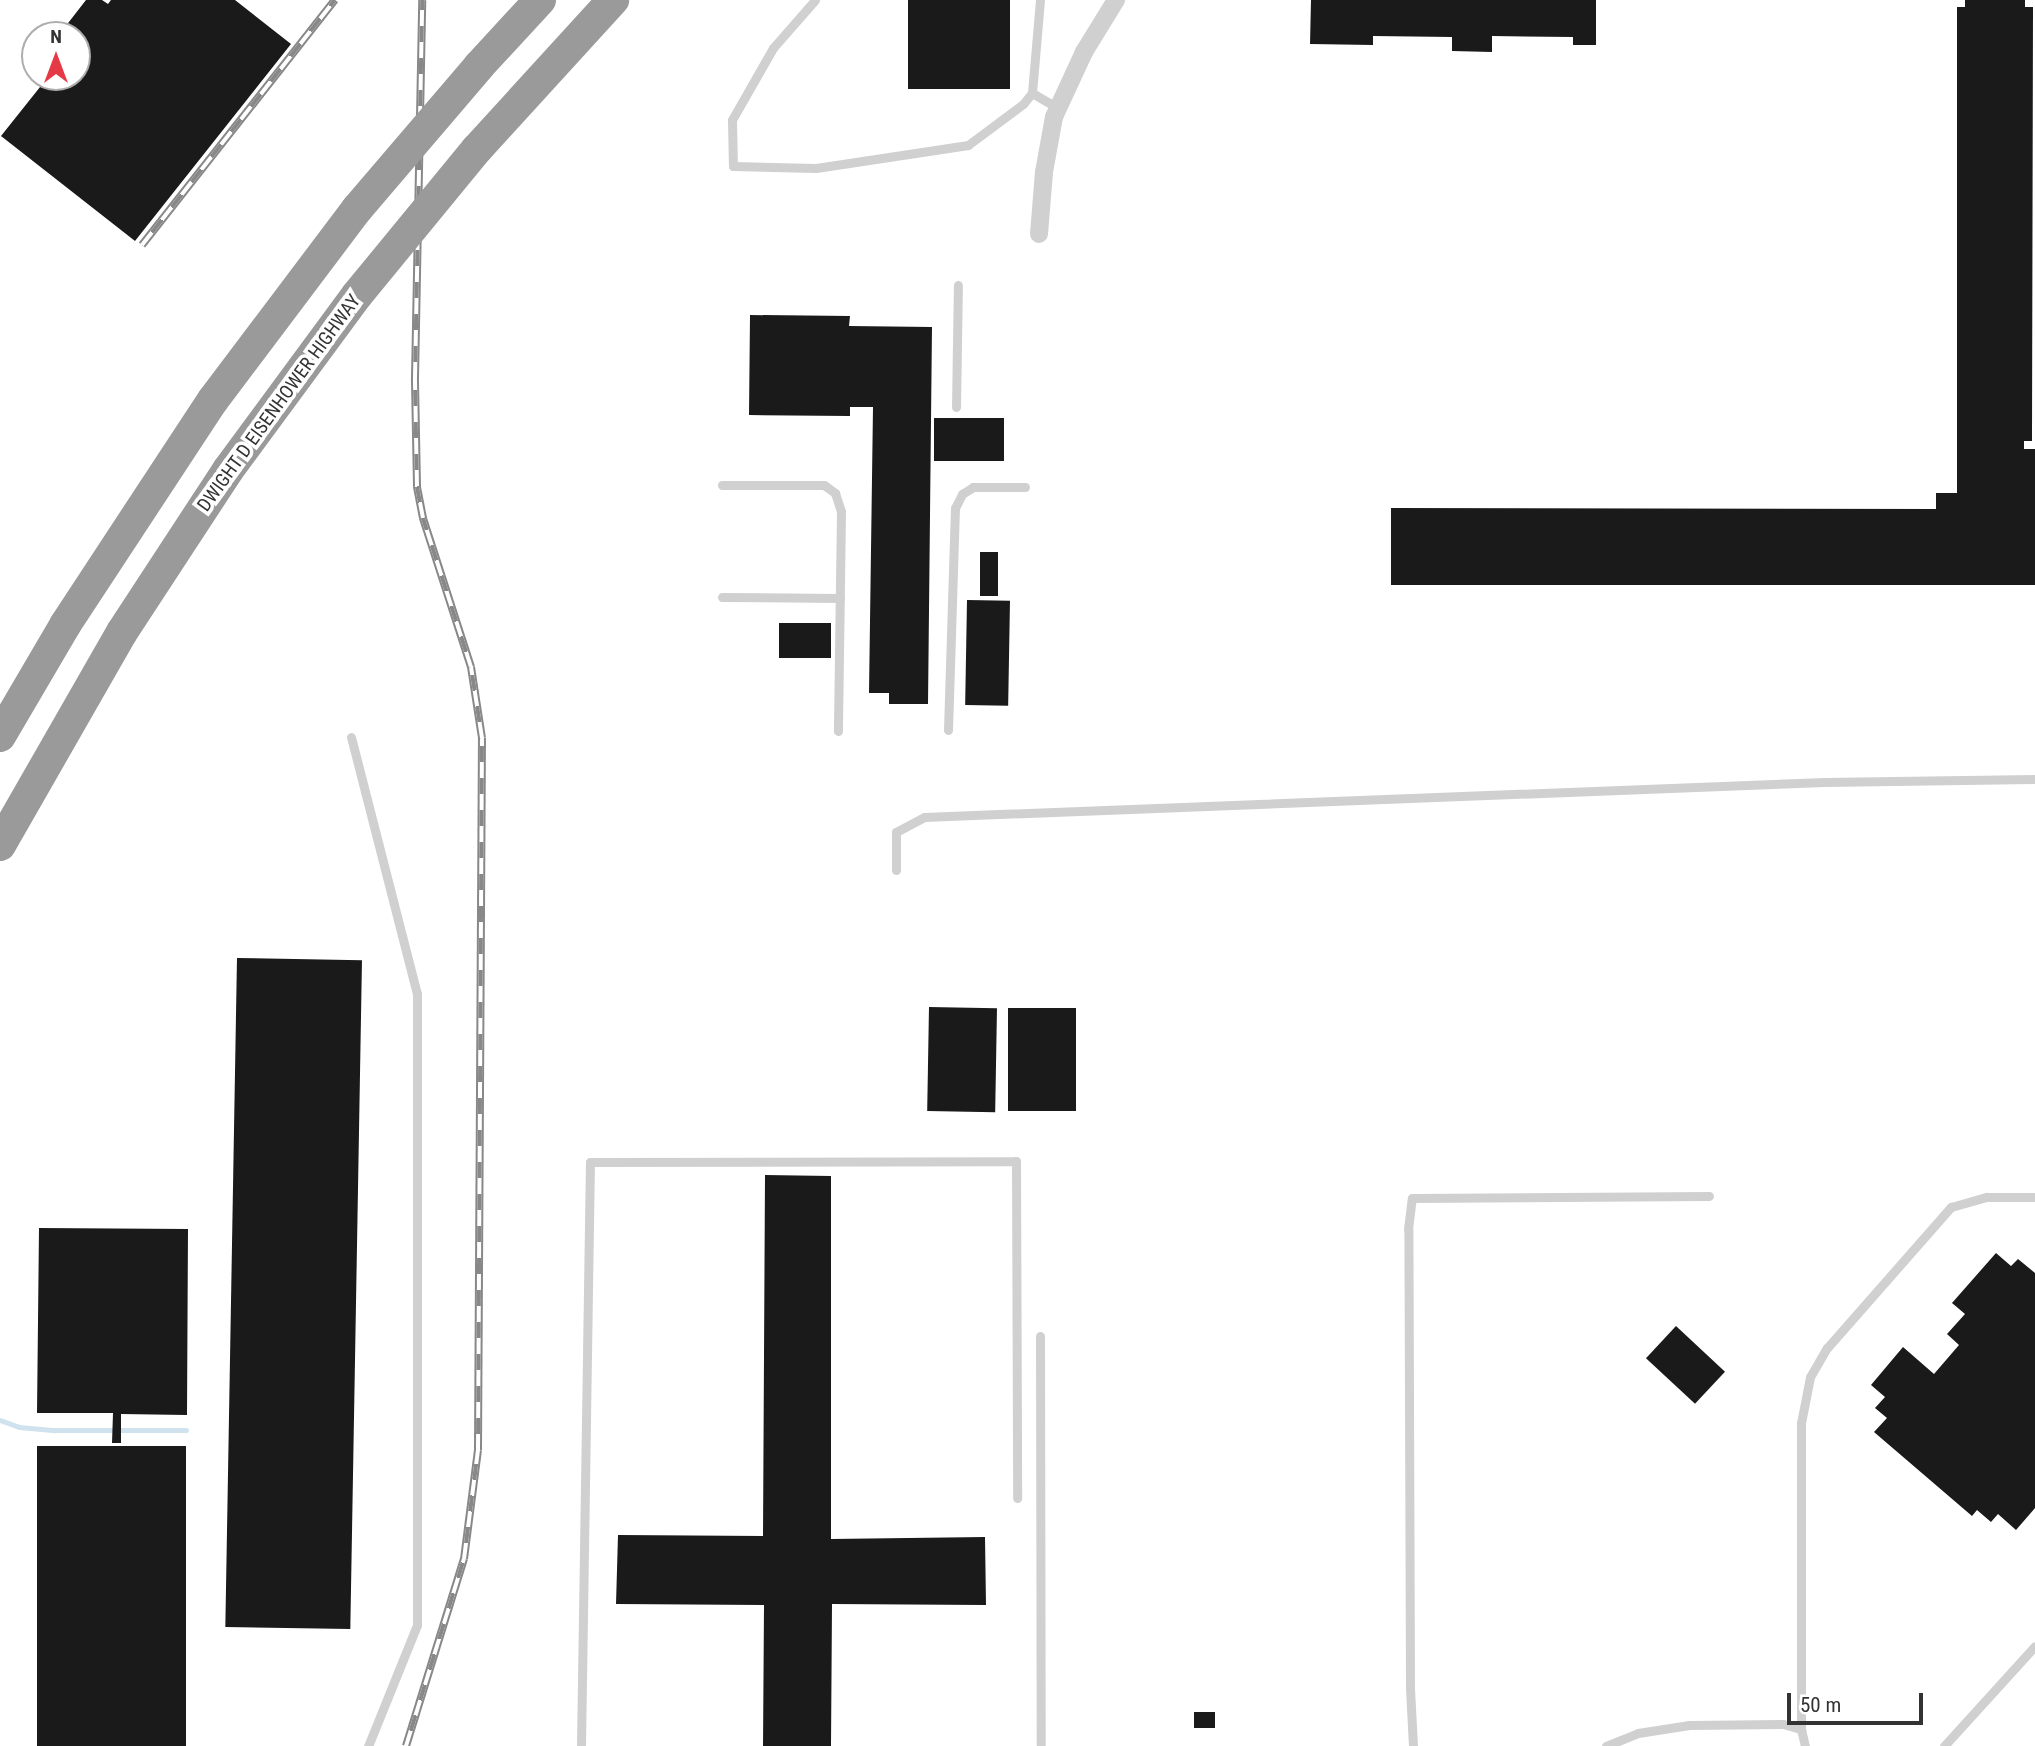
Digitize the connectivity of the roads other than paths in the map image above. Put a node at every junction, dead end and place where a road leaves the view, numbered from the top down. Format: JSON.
{"nodes":[{"id":1,"x":540,"y":0,"type":"edge"},
{"id":2,"x":612,"y":0,"type":"edge"},
{"id":3,"x":815,"y":0,"type":"edge"},
{"id":4,"x":1040,"y":0,"type":"edge"},
{"id":5,"x":1116,"y":0,"type":"edge"},
{"id":6,"x":1032,"y":93,"type":"junction"},
{"id":7,"x":1058,"y":108,"type":"junction"},
{"id":8,"x":1039,"y":234,"type":"dead end"},
{"id":9,"x":958,"y":285,"type":"dead end"},
{"id":10,"x":956,"y":407,"type":"dead end"},
{"id":11,"x":722,"y":485,"type":"dead end"},
{"id":12,"x":1026,"y":488,"type":"dead end"},
{"id":13,"x":722,"y":597,"type":"dead end"},
{"id":14,"x":840,"y":598,"type":"junction"},
{"id":15,"x":838,"y":730,"type":"dead end"},
{"id":16,"x":948,"y":730,"type":"dead end"},
{"id":17,"x":0,"y":736,"type":"edge"},
{"id":18,"x":351,"y":737,"type":"dead end"},
{"id":19,"x":2035,"y":779,"type":"edge"},
{"id":20,"x":0,"y":845,"type":"edge"},
{"id":21,"x":896,"y":870,"type":"dead end"},
{"id":22,"x":1710,"y":1196,"type":"dead end"},
{"id":23,"x":2035,"y":1197,"type":"edge"},
{"id":24,"x":1040,"y":1336,"type":"dead end"},
{"id":25,"x":1017,"y":1499,"type":"dead end"},
{"id":26,"x":2035,"y":1646,"type":"edge"},
{"id":27,"x":1801,"y":1729,"type":"junction"},
{"id":28,"x":368,"y":1746,"type":"edge"},
{"id":29,"x":581,"y":1746,"type":"edge"},
{"id":30,"x":1041,"y":1746,"type":"edge"},
{"id":31,"x":1413,"y":1746,"type":"edge"},
{"id":32,"x":1606,"y":1746,"type":"edge"},
{"id":33,"x":1805,"y":1746,"type":"edge"},
{"id":34,"x":1944,"y":1746,"type":"edge"}],
"edges":[{"from":1,"to":17,"type":"highway","bridge":true},
{"from":2,"to":20,"type":"highway","name":"DWIGHT D EISENHOWER HIGHWAY","bridge":true},
{"from":3,"to":6,"type":"lane"},
{"from":4,"to":6,"type":"lane"},
{"from":5,"to":7,"type":"street"},
{"from":6,"to":7,"type":"lane"},
{"from":7,"to":8,"type":"street"},
{"from":9,"to":10,"type":"lane"},
{"from":11,"to":14,"type":"lane"},
{"from":12,"to":16,"type":"lane"},
{"from":13,"to":14,"type":"lane"},
{"from":14,"to":15,"type":"lane"},
{"from":18,"to":28,"type":"lane"},
{"from":19,"to":21,"type":"lane"},
{"from":22,"to":31,"type":"lane"},
{"from":23,"to":27,"type":"lane"},
{"from":24,"to":30,"type":"lane"},
{"from":25,"to":29,"type":"lane"},
{"from":26,"to":34,"type":"lane"},
{"from":27,"to":32,"type":"lane"},
{"from":27,"to":33,"type":"lane"}]}
